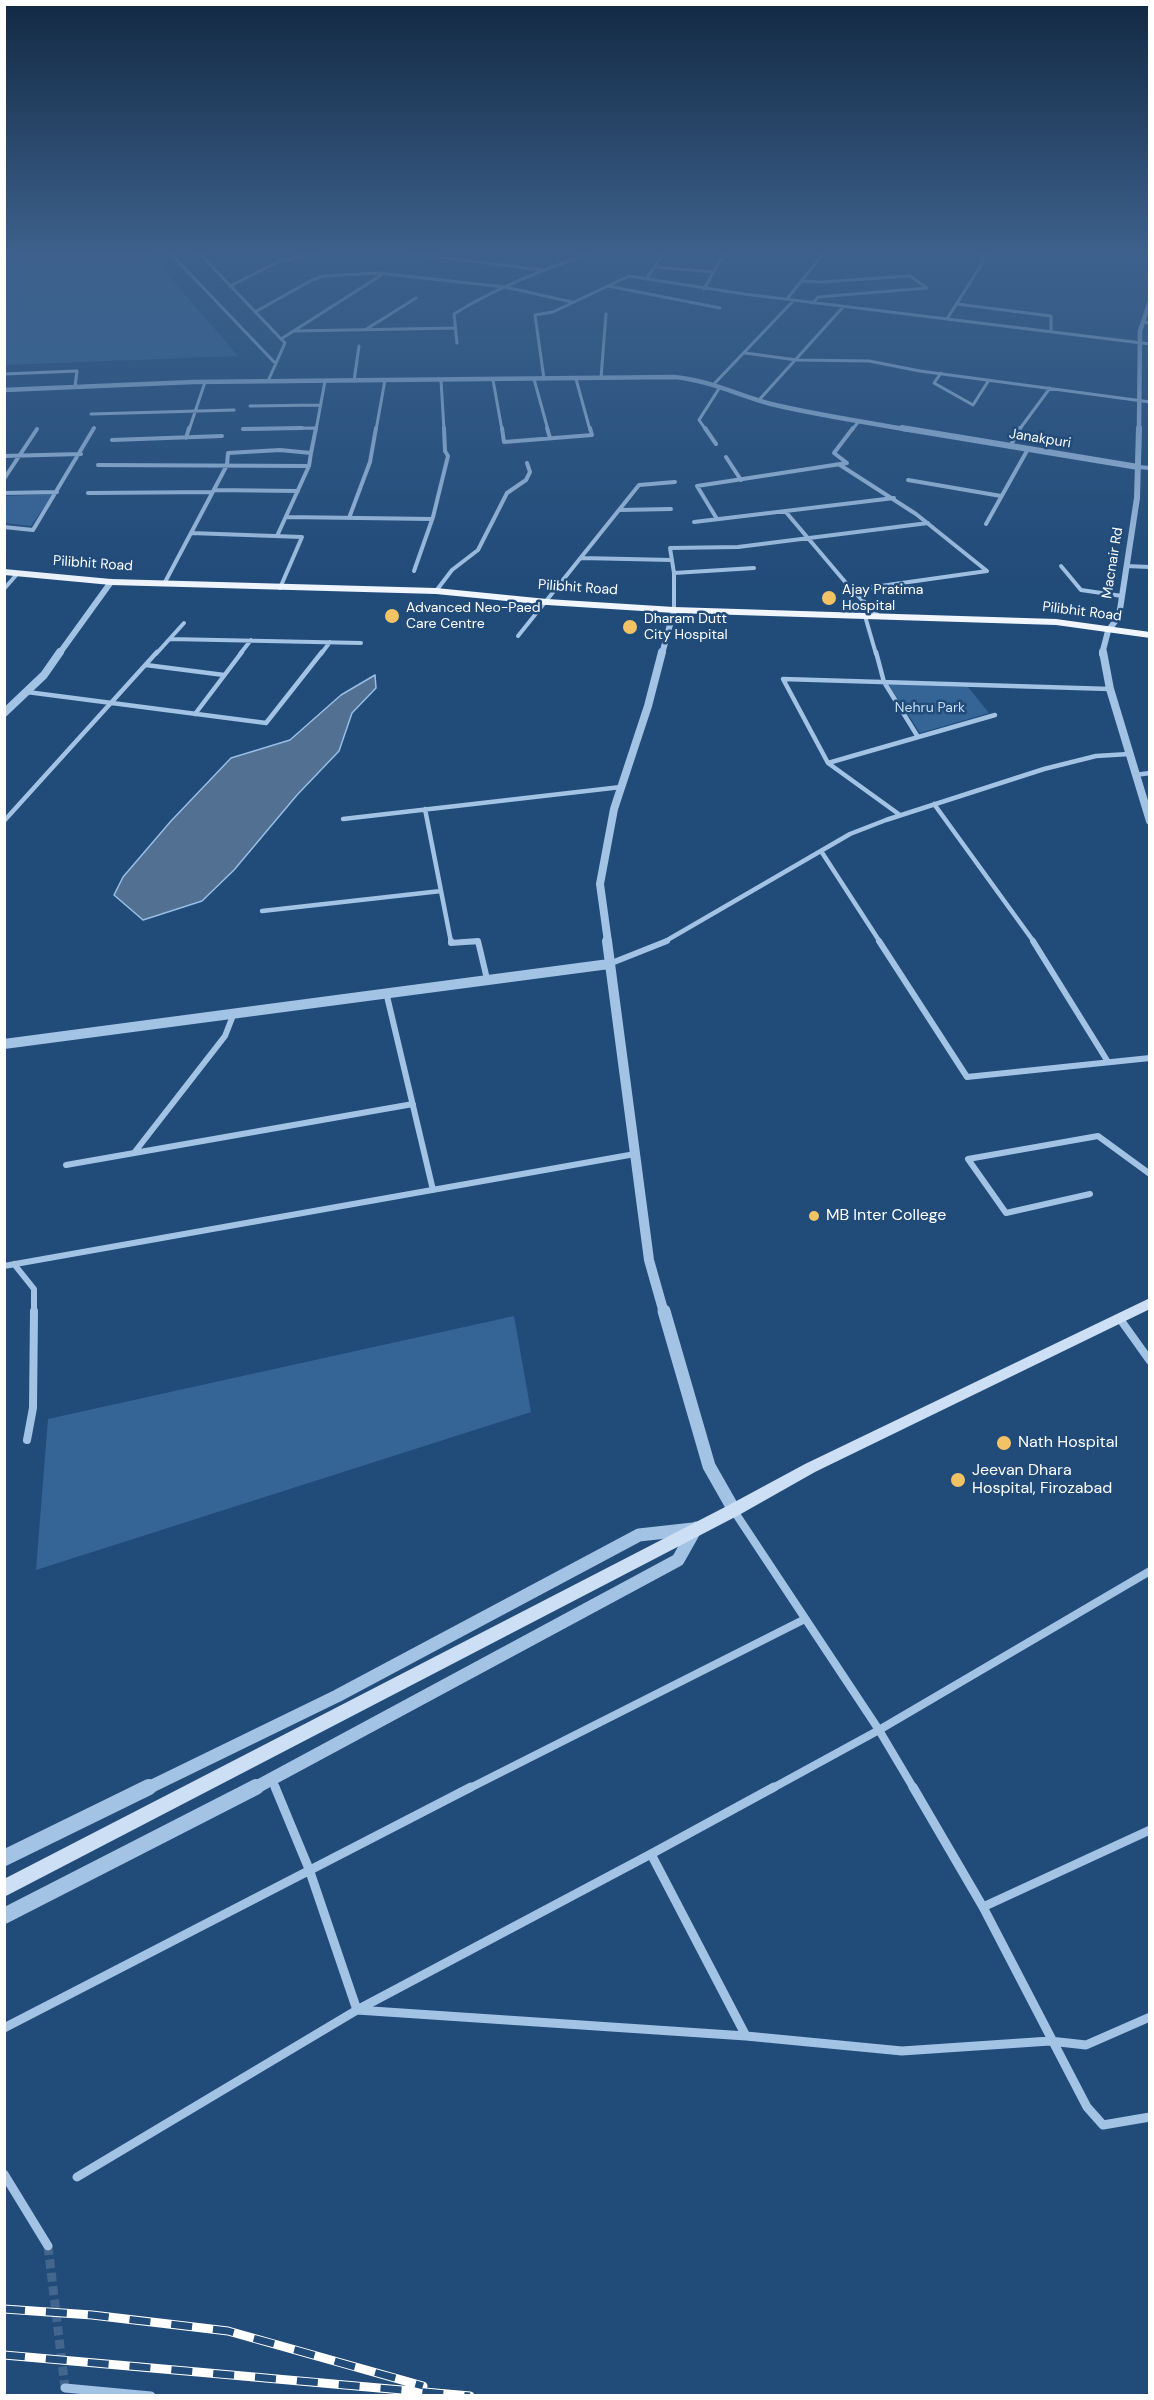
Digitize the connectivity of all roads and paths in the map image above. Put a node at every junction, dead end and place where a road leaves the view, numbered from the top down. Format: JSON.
{"nodes":[{"id":1,"x":275,"y":366,"type":"edge"},
{"id":2,"x":356,"y":366,"type":"edge"},
{"id":3,"x":542,"y":366,"type":"edge"},
{"id":4,"x":601,"y":366,"type":"edge"},
{"id":5,"x":732,"y":366,"type":"edge"},
{"id":6,"x":791,"y":366,"type":"edge"},
{"id":7,"x":899,"y":366,"type":"edge"},
{"id":8,"x":1140,"y":366,"type":"edge"},
{"id":9,"x":940,"y":373,"type":"junction"},
{"id":10,"x":4,"y":374,"type":"edge"},
{"id":11,"x":600,"y":378,"type":"junction"},
{"id":12,"x":534,"y":379,"type":"junction"},
{"id":13,"x":544,"y":379,"type":"junction"},
{"id":14,"x":576,"y":379,"type":"junction"},
{"id":15,"x":385,"y":380,"type":"junction"},
{"id":16,"x":441,"y":380,"type":"junction"},
{"id":17,"x":493,"y":380,"type":"junction"},
{"id":18,"x":989,"y":380,"type":"junction"},
{"id":19,"x":268,"y":381,"type":"junction"},
{"id":20,"x":325,"y":381,"type":"junction"},
{"id":21,"x":354,"y":381,"type":"junction"},
{"id":22,"x":205,"y":382,"type":"junction"},
{"id":23,"x":713,"y":385,"type":"junction"},
{"id":24,"x":75,"y":387,"type":"junction"},
{"id":25,"x":720,"y":387,"type":"junction"},
{"id":26,"x":1050,"y":388,"type":"junction"},
{"id":27,"x":4,"y":390,"type":"edge"},
{"id":28,"x":759,"y":400,"type":"junction"},
{"id":29,"x":1140,"y":400,"type":"junction"},
{"id":30,"x":1149,"y":402,"type":"edge"},
{"id":31,"x":320,"y":405,"type":"junction"},
{"id":32,"x":250,"y":406,"type":"dead end"},
{"id":33,"x":234,"y":410,"type":"dead end"},
{"id":34,"x":195,"y":411,"type":"junction"},
{"id":35,"x":91,"y":414,"type":"dead end"},
{"id":36,"x":859,"y":421,"type":"junction"},
{"id":37,"x":94,"y":428,"type":"dead end"},
{"id":38,"x":315,"y":428,"type":"junction"},
{"id":39,"x":37,"y":429,"type":"dead end"},
{"id":40,"x":243,"y":429,"type":"dead end"},
{"id":41,"x":222,"y":436,"type":"dead end"},
{"id":42,"x":186,"y":438,"type":"junction"},
{"id":43,"x":550,"y":438,"type":"junction"},
{"id":44,"x":112,"y":440,"type":"dead end"},
{"id":45,"x":716,"y":444,"type":"dead end"},
{"id":46,"x":1010,"y":447,"type":"junction"},
{"id":47,"x":1028,"y":449,"type":"junction"},
{"id":48,"x":310,"y":453,"type":"junction"},
{"id":49,"x":81,"y":454,"type":"junction"},
{"id":50,"x":4,"y":456,"type":"edge"},
{"id":51,"x":20,"y":456,"type":"junction"},
{"id":52,"x":726,"y":457,"type":"dead end"},
{"id":53,"x":841,"y":459,"type":"junction"},
{"id":54,"x":526,"y":463,"type":"dead end"},
{"id":55,"x":839,"y":464,"type":"junction"},
{"id":56,"x":98,"y":465,"type":"dead end"},
{"id":57,"x":227,"y":465,"type":"junction"},
{"id":58,"x":309,"y":466,"type":"junction"},
{"id":59,"x":1138,"y":467,"type":"junction"},
{"id":60,"x":1149,"y":468,"type":"edge"},
{"id":61,"x":4,"y":479,"type":"edge"},
{"id":62,"x":741,"y":480,"type":"junction"},
{"id":63,"x":908,"y":480,"type":"dead end"},
{"id":64,"x":675,"y":482,"type":"dead end"},
{"id":65,"x":298,"y":490,"type":"junction"},
{"id":66,"x":213,"y":491,"type":"junction"},
{"id":67,"x":57,"y":492,"type":"junction"},
{"id":68,"x":4,"y":493,"type":"edge"},
{"id":69,"x":88,"y":493,"type":"dead end"},
{"id":70,"x":1002,"y":496,"type":"junction"},
{"id":71,"x":894,"y":498,"type":"junction"},
{"id":72,"x":672,"y":509,"type":"dead end"},
{"id":73,"x":619,"y":510,"type":"junction"},
{"id":74,"x":785,"y":511,"type":"junction"},
{"id":75,"x":286,"y":517,"type":"junction"},
{"id":76,"x":349,"y":518,"type":"junction"},
{"id":77,"x":432,"y":519,"type":"junction"},
{"id":78,"x":717,"y":519,"type":"junction"},
{"id":79,"x":694,"y":522,"type":"dead end"},
{"id":80,"x":928,"y":523,"type":"junction"},
{"id":81,"x":986,"y":524,"type":"dead end"},
{"id":82,"x":4,"y":527,"type":"edge"},
{"id":83,"x":191,"y":533,"type":"junction"},
{"id":84,"x":277,"y":536,"type":"junction"},
{"id":85,"x":809,"y":539,"type":"junction"},
{"id":86,"x":581,"y":558,"type":"junction"},
{"id":87,"x":672,"y":560,"type":"junction"},
{"id":88,"x":1061,"y":566,"type":"dead end"},
{"id":89,"x":1126,"y":566,"type":"junction"},
{"id":90,"x":1149,"y":567,"type":"edge"},
{"id":91,"x":754,"y":568,"type":"dead end"},
{"id":92,"x":414,"y":571,"type":"dead end"},
{"id":93,"x":674,"y":573,"type":"junction"},
{"id":94,"x":10,"y":576,"type":"edge"},
{"id":95,"x":164,"y":584,"type":"junction"},
{"id":96,"x":109,"y":585,"type":"junction"},
{"id":97,"x":280,"y":588,"type":"junction"},
{"id":98,"x":4,"y":589,"type":"edge"},
{"id":99,"x":852,"y":590,"type":"junction"},
{"id":100,"x":436,"y":591,"type":"junction"},
{"id":101,"x":1122,"y":596,"type":"junction"},
{"id":102,"x":545,"y":604,"type":"junction"},
{"id":103,"x":673,"y":613,"type":"junction"},
{"id":104,"x":880,"y":617,"type":"junction"},
{"id":105,"x":866,"y":620,"type":"junction"},
{"id":106,"x":184,"y":623,"type":"dead end"},
{"id":107,"x":1108,"y":632,"type":"junction"},
{"id":108,"x":1149,"y":635,"type":"edge"},
{"id":109,"x":518,"y":636,"type":"dead end"},
{"id":110,"x":170,"y":639,"type":"junction"},
{"id":111,"x":251,"y":640,"type":"junction"},
{"id":112,"x":330,"y":642,"type":"junction"},
{"id":113,"x":361,"y":643,"type":"dead end"},
{"id":114,"x":146,"y":665,"type":"junction"},
{"id":115,"x":224,"y":675,"type":"junction"},
{"id":116,"x":884,"y":682,"type":"junction"},
{"id":117,"x":1110,"y":689,"type":"junction"},
{"id":118,"x":27,"y":692,"type":"junction"},
{"id":119,"x":112,"y":703,"type":"junction"},
{"id":120,"x":4,"y":713,"type":"edge"},
{"id":121,"x":195,"y":714,"type":"junction"},
{"id":122,"x":994,"y":715,"type":"dead end"},
{"id":123,"x":918,"y":737,"type":"junction"},
{"id":124,"x":1129,"y":754,"type":"junction"},
{"id":125,"x":828,"y":763,"type":"junction"},
{"id":126,"x":1149,"y":773,"type":"edge"},
{"id":127,"x":1135,"y":775,"type":"junction"},
{"id":128,"x":621,"y":787,"type":"junction"},
{"id":129,"x":934,"y":804,"type":"junction"},
{"id":130,"x":425,"y":809,"type":"junction"},
{"id":131,"x":900,"y":815,"type":"junction"},
{"id":132,"x":343,"y":819,"type":"dead end"},
{"id":133,"x":4,"y":821,"type":"edge"},
{"id":134,"x":1149,"y":821,"type":"edge"},
{"id":135,"x":821,"y":851,"type":"junction"},
{"id":136,"x":441,"y":891,"type":"junction"},
{"id":137,"x":262,"y":911,"type":"dead end"},
{"id":138,"x":609,"y":964,"type":"junction"},
{"id":139,"x":487,"y":979,"type":"junction"},
{"id":140,"x":386,"y":992,"type":"junction"},
{"id":141,"x":234,"y":1012,"type":"junction"},
{"id":142,"x":4,"y":1044,"type":"edge"},
{"id":143,"x":1149,"y":1058,"type":"edge"},
{"id":144,"x":1108,"y":1062,"type":"junction"},
{"id":145,"x":413,"y":1104,"type":"junction"},
{"id":146,"x":134,"y":1153,"type":"junction"},
{"id":147,"x":635,"y":1154,"type":"junction"},
{"id":148,"x":66,"y":1165,"type":"dead end"},
{"id":149,"x":1149,"y":1174,"type":"edge"},
{"id":150,"x":433,"y":1190,"type":"junction"},
{"id":151,"x":1090,"y":1194,"type":"dead end"},
{"id":152,"x":14,"y":1264,"type":"junction"},
{"id":153,"x":4,"y":1266,"type":"edge"},
{"id":154,"x":1149,"y":1303,"type":"edge"},
{"id":155,"x":1120,"y":1318,"type":"junction"},
{"id":156,"x":1149,"y":1361,"type":"edge"},
{"id":157,"x":27,"y":1440,"type":"dead end"},
{"id":158,"x":734,"y":1510,"type":"junction"},
{"id":159,"x":696,"y":1528,"type":"junction"},
{"id":160,"x":1149,"y":1571,"type":"edge"},
{"id":161,"x":805,"y":1619,"type":"junction"},
{"id":162,"x":879,"y":1730,"type":"junction"},
{"id":163,"x":272,"y":1779,"type":"junction"},
{"id":164,"x":1149,"y":1830,"type":"edge"},
{"id":165,"x":651,"y":1854,"type":"junction"},
{"id":166,"x":4,"y":1858,"type":"edge"},
{"id":167,"x":309,"y":1869,"type":"junction"},
{"id":168,"x":4,"y":1889,"type":"edge"},
{"id":169,"x":983,"y":1906,"type":"junction"},
{"id":170,"x":4,"y":1916,"type":"edge"},
{"id":171,"x":357,"y":2010,"type":"junction"},
{"id":172,"x":1149,"y":2017,"type":"edge"},
{"id":173,"x":4,"y":2028,"type":"edge"},
{"id":174,"x":746,"y":2036,"type":"junction"},
{"id":175,"x":1050,"y":2041,"type":"junction"},
{"id":176,"x":1149,"y":2117,"type":"edge"},
{"id":177,"x":4,"y":2174,"type":"edge"},
{"id":178,"x":77,"y":2177,"type":"dead end"},
{"id":179,"x":48,"y":2246,"type":"tunnel mouth"},
{"id":180,"x":65,"y":2388,"type":"dead end"},
{"id":181,"x":151,"y":2396,"type":"edge"}],
"edges":[{"from":1,"to":19,"type":"street"},
{"from":2,"to":21,"type":"street"},
{"from":3,"to":13,"type":"street"},
{"from":4,"to":11,"type":"street"},
{"from":5,"to":23,"type":"street"},
{"from":6,"to":28,"type":"street"},
{"from":7,"to":9,"type":"street"},
{"from":8,"to":29,"type":"street","name":"Macnair Rd"},
{"from":9,"to":18,"type":"street"},
{"from":9,"to":18,"type":"street"},
{"from":10,"to":24,"type":"street"},
{"from":11,"to":14,"type":"street","name":"Janakpuri"},
{"from":11,"to":23,"type":"street","name":"Janakpuri"},
{"from":12,"to":13,"type":"street","name":"Janakpuri"},
{"from":12,"to":17,"type":"street","name":"Janakpuri"},
{"from":12,"to":43,"type":"street"},
{"from":13,"to":14,"type":"street","name":"Janakpuri"},
{"from":14,"to":43,"type":"street"},
{"from":15,"to":16,"type":"street","name":"Janakpuri"},
{"from":15,"to":21,"type":"street","name":"Janakpuri"},
{"from":15,"to":76,"type":"street"},
{"from":16,"to":17,"type":"street","name":"Janakpuri"},
{"from":16,"to":77,"type":"street"},
{"from":17,"to":43,"type":"street"},
{"from":18,"to":26,"type":"street"},
{"from":19,"to":20,"type":"street","name":"Janakpuri"},
{"from":19,"to":22,"type":"street","name":"Janakpuri"},
{"from":20,"to":21,"type":"street","name":"Janakpuri"},
{"from":20,"to":31,"type":"street"},
{"from":22,"to":24,"type":"street","name":"Janakpuri"},
{"from":22,"to":34,"type":"street"},
{"from":23,"to":25,"type":"street","name":"Janakpuri"},
{"from":24,"to":27,"type":"street","name":"Janakpuri"},
{"from":25,"to":28,"type":"street","name":"Janakpuri"},
{"from":25,"to":45,"type":"street"},
{"from":26,"to":29,"type":"street"},
{"from":26,"to":46,"type":"street"},
{"from":28,"to":36,"type":"street","name":"Janakpuri"},
{"from":29,"to":30,"type":"street"},
{"from":29,"to":59,"type":"street","name":"Macnair Rd"},
{"from":31,"to":32,"type":"street"},
{"from":31,"to":38,"type":"street"},
{"from":33,"to":34,"type":"street"},
{"from":34,"to":35,"type":"street"},
{"from":34,"to":42,"type":"street"},
{"from":36,"to":46,"type":"street","name":"Janakpuri"},
{"from":36,"to":53,"type":"street"},
{"from":37,"to":49,"type":"street"},
{"from":38,"to":40,"type":"street"},
{"from":38,"to":48,"type":"street"},
{"from":39,"to":51,"type":"street"},
{"from":41,"to":42,"type":"street"},
{"from":42,"to":44,"type":"street"},
{"from":46,"to":47,"type":"street","name":"Janakpuri"},
{"from":47,"to":59,"type":"street","name":"Janakpuri"},
{"from":47,"to":70,"type":"street"},
{"from":48,"to":57,"type":"street"},
{"from":48,"to":58,"type":"street"},
{"from":49,"to":51,"type":"street"},
{"from":49,"to":67,"type":"street"},
{"from":50,"to":51,"type":"street"},
{"from":51,"to":61,"type":"street"},
{"from":52,"to":62,"type":"street"},
{"from":53,"to":55,"type":"street"},
{"from":53,"to":55,"type":"street"},
{"from":54,"to":100,"type":"street"},
{"from":55,"to":62,"type":"street"},
{"from":55,"to":71,"type":"street"},
{"from":56,"to":57,"type":"street"},
{"from":57,"to":58,"type":"street"},
{"from":57,"to":66,"type":"street"},
{"from":58,"to":65,"type":"street"},
{"from":59,"to":60,"type":"street"},
{"from":59,"to":89,"type":"street","name":"Macnair Rd"},
{"from":62,"to":78,"type":"street"},
{"from":63,"to":70,"type":"street"},
{"from":64,"to":73,"type":"street"},
{"from":65,"to":66,"type":"street"},
{"from":65,"to":75,"type":"street"},
{"from":66,"to":69,"type":"street"},
{"from":66,"to":83,"type":"street"},
{"from":67,"to":68,"type":"street"},
{"from":67,"to":82,"type":"street"},
{"from":70,"to":81,"type":"street"},
{"from":71,"to":74,"type":"street"},
{"from":71,"to":80,"type":"street"},
{"from":72,"to":73,"type":"street"},
{"from":73,"to":86,"type":"street"},
{"from":74,"to":78,"type":"street"},
{"from":74,"to":85,"type":"street"},
{"from":75,"to":76,"type":"street"},
{"from":75,"to":84,"type":"street"},
{"from":76,"to":77,"type":"street"},
{"from":77,"to":92,"type":"street"},
{"from":78,"to":79,"type":"street"},
{"from":80,"to":85,"type":"street"},
{"from":80,"to":99,"type":"street"},
{"from":83,"to":84,"type":"street"},
{"from":83,"to":95,"type":"street"},
{"from":84,"to":97,"type":"street"},
{"from":85,"to":87,"type":"street"},
{"from":85,"to":99,"type":"street"},
{"from":86,"to":87,"type":"street"},
{"from":86,"to":102,"type":"street"},
{"from":87,"to":93,"type":"street"},
{"from":88,"to":101,"type":"street"},
{"from":89,"to":90,"type":"street"},
{"from":89,"to":101,"type":"street","name":"Macnair Rd"},
{"from":91,"to":93,"type":"street"},
{"from":93,"to":103,"type":"street"},
{"from":94,"to":96,"type":"highway"},
{"from":94,"to":98,"type":"street"},
{"from":95,"to":96,"type":"highway","name":"Pilibhit Road"},
{"from":95,"to":97,"type":"highway","name":"Pilibhit Road"},
{"from":96,"to":102,"type":"highway"},
{"from":96,"to":118,"type":"street"},
{"from":97,"to":100,"type":"highway","name":"Pilibhit Road"},
{"from":99,"to":104,"type":"street"},
{"from":100,"to":102,"type":"highway","name":"Pilibhit Road"},
{"from":101,"to":107,"type":"street","name":"Macnair Rd"},
{"from":102,"to":103,"type":"highway","name":"Pilibhit Road"},
{"from":102,"to":109,"type":"street"},
{"from":103,"to":105,"type":"highway","name":"Pilibhit Road"},
{"from":103,"to":128,"type":"street"},
{"from":104,"to":105,"type":"highway","name":"Pilibhit Road"},
{"from":104,"to":107,"type":"highway","name":"Pilibhit Road"},
{"from":105,"to":107,"type":"highway"},
{"from":105,"to":116,"type":"street"},
{"from":106,"to":110,"type":"street"},
{"from":107,"to":108,"type":"highway","name":"Pilibhit Road"},
{"from":107,"to":117,"type":"street","name":"Macnair Rd"},
{"from":110,"to":111,"type":"street"},
{"from":110,"to":114,"type":"street"},
{"from":111,"to":112,"type":"street"},
{"from":111,"to":115,"type":"street"},
{"from":112,"to":113,"type":"street"},
{"from":112,"to":121,"type":"street"},
{"from":114,"to":115,"type":"street"},
{"from":114,"to":119,"type":"street"},
{"from":115,"to":121,"type":"street"},
{"from":116,"to":117,"type":"street"},
{"from":116,"to":123,"type":"street"},
{"from":116,"to":125,"type":"street"},
{"from":117,"to":124,"type":"street","name":"Macnair Rd"},
{"from":118,"to":119,"type":"street"},
{"from":118,"to":120,"type":"street"},
{"from":119,"to":121,"type":"street"},
{"from":119,"to":133,"type":"street"},
{"from":122,"to":123,"type":"street"},
{"from":123,"to":125,"type":"street"},
{"from":124,"to":127,"type":"street","name":"Macnair Rd"},
{"from":124,"to":129,"type":"street"},
{"from":125,"to":131,"type":"street"},
{"from":126,"to":127,"type":"street"},
{"from":127,"to":134,"type":"street","name":"Macnair Rd"},
{"from":128,"to":130,"type":"street"},
{"from":128,"to":138,"type":"street"},
{"from":129,"to":131,"type":"street"},
{"from":129,"to":144,"type":"street"},
{"from":130,"to":132,"type":"street"},
{"from":130,"to":136,"type":"street"},
{"from":131,"to":135,"type":"street"},
{"from":135,"to":138,"type":"street"},
{"from":135,"to":144,"type":"street"},
{"from":136,"to":137,"type":"street"},
{"from":136,"to":139,"type":"street"},
{"from":138,"to":139,"type":"street"},
{"from":138,"to":147,"type":"street"},
{"from":139,"to":140,"type":"street"},
{"from":140,"to":141,"type":"street"},
{"from":140,"to":145,"type":"street"},
{"from":141,"to":142,"type":"street"},
{"from":141,"to":146,"type":"street"},
{"from":143,"to":144,"type":"street"},
{"from":145,"to":146,"type":"street"},
{"from":145,"to":150,"type":"street"},
{"from":146,"to":148,"type":"street"},
{"from":147,"to":150,"type":"street"},
{"from":147,"to":158,"type":"street"},
{"from":149,"to":151,"type":"street"},
{"from":150,"to":152,"type":"street"},
{"from":152,"to":153,"type":"street"},
{"from":152,"to":157,"type":"street"},
{"from":154,"to":155,"type":"main road"},
{"from":155,"to":156,"type":"street"},
{"from":155,"to":158,"type":"main road"},
{"from":158,"to":159,"type":"main road"},
{"from":158,"to":161,"type":"street"},
{"from":159,"to":163,"type":"street"},
{"from":159,"to":166,"type":"street"},
{"from":159,"to":168,"type":"main road"},
{"from":160,"to":162,"type":"street"},
{"from":161,"to":162,"type":"street"},
{"from":161,"to":167,"type":"street"},
{"from":162,"to":165,"type":"street"},
{"from":162,"to":169,"type":"street"},
{"from":163,"to":167,"type":"street"},
{"from":163,"to":170,"type":"street"},
{"from":164,"to":169,"type":"street"},
{"from":165,"to":171,"type":"street"},
{"from":165,"to":174,"type":"street"},
{"from":167,"to":171,"type":"street"},
{"from":167,"to":173,"type":"street"},
{"from":169,"to":175,"type":"street"},
{"from":171,"to":174,"type":"street"},
{"from":171,"to":178,"type":"street"},
{"from":172,"to":175,"type":"street"},
{"from":174,"to":175,"type":"street"},
{"from":175,"to":176,"type":"street"},
{"from":177,"to":179,"type":"street"},
{"from":180,"to":181,"type":"street"}]}
